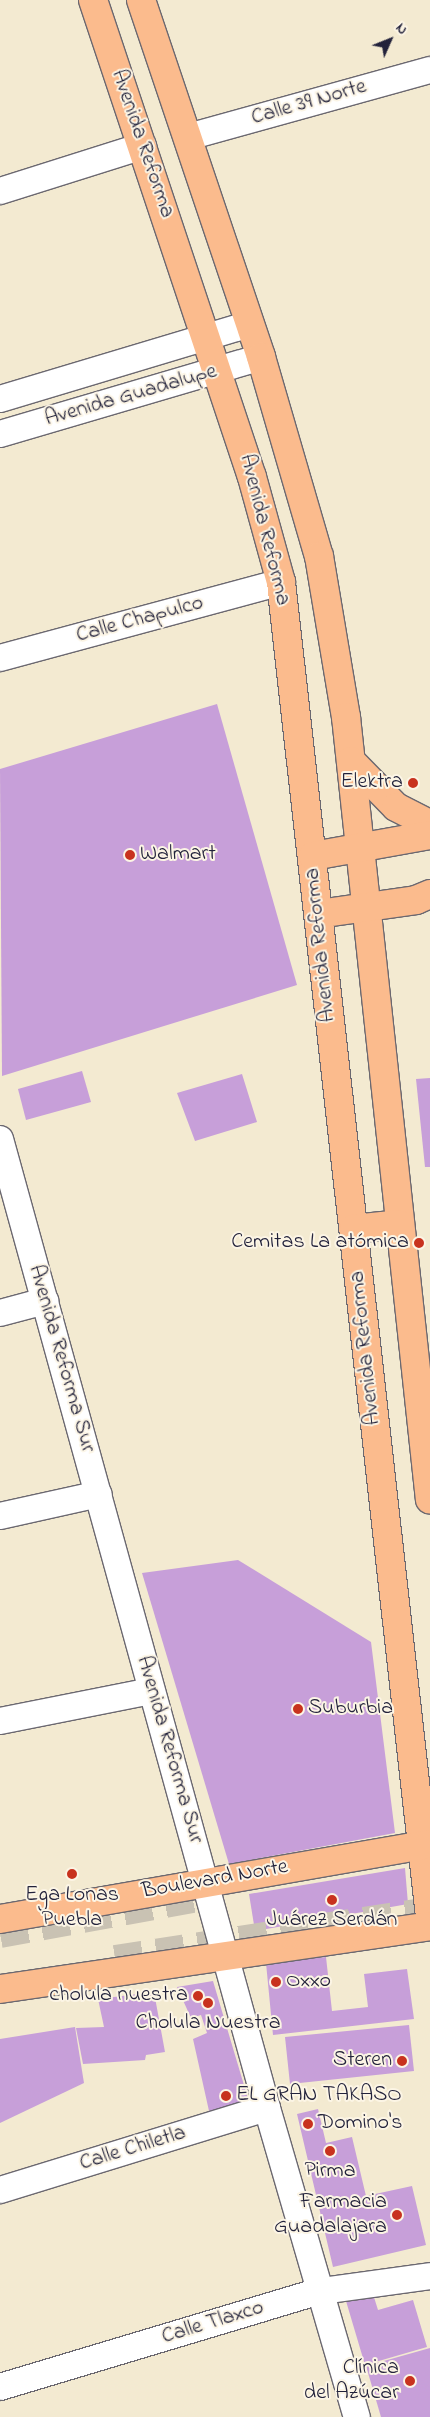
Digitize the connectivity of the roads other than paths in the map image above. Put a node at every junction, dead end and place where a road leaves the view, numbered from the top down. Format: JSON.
{"nodes":[{"id":1,"x":93,"y":0,"type":"edge"},
{"id":2,"x":141,"y":0,"type":"edge"},
{"id":3,"x":430,"y":70,"type":"edge"},
{"id":4,"x":188,"y":137,"type":"junction"},
{"id":5,"x":143,"y":146,"type":"junction"},
{"id":6,"x":0,"y":191,"type":"edge"},
{"id":7,"x":250,"y":324,"type":"junction"},
{"id":8,"x":206,"y":336,"type":"junction"},
{"id":9,"x":261,"y":357,"type":"junction"},
{"id":10,"x":218,"y":370,"type":"junction"},
{"id":11,"x":0,"y":399,"type":"edge"},
{"id":12,"x":0,"y":434,"type":"edge"},
{"id":13,"x":281,"y":582,"type":"junction"},
{"id":14,"x":0,"y":658,"type":"edge"},
{"id":15,"x":351,"y":761,"type":"junction"},
{"id":16,"x":430,"y":824,"type":"edge"},
{"id":17,"x":430,"y":835,"type":"edge"},
{"id":18,"x":357,"y":848,"type":"junction"},
{"id":19,"x":312,"y":856,"type":"junction"},
{"id":20,"x":425,"y":898,"type":"edge"},
{"id":21,"x":364,"y":908,"type":"junction"},
{"id":22,"x":318,"y":914,"type":"junction"},
{"id":23,"x":0,"y":1139,"type":"edge"},
{"id":24,"x":399,"y":1224,"type":"junction"},
{"id":25,"x":354,"y":1229,"type":"junction"},
{"id":26,"x":45,"y":1301,"type":"junction"},
{"id":27,"x":0,"y":1313,"type":"edge"},
{"id":28,"x":424,"y":1371,"type":"edge"},
{"id":29,"x":98,"y":1494,"type":"junction"},
{"id":30,"x":430,"y":1500,"type":"edge"},
{"id":31,"x":0,"y":1516,"type":"edge"},
{"id":32,"x":151,"y":1691,"type":"junction"},
{"id":33,"x":0,"y":1721,"type":"edge"},
{"id":34,"x":426,"y":1845,"type":"edge"},
{"id":35,"x":206,"y":1880,"type":"junction"},
{"id":36,"x":430,"y":1916,"type":"edge"},
{"id":37,"x":0,"y":1919,"type":"edge"},
{"id":38,"x":430,"y":1926,"type":"edge"},
{"id":39,"x":227,"y":1955,"type":"junction"},
{"id":40,"x":0,"y":1989,"type":"edge"},
{"id":41,"x":267,"y":2108,"type":"junction"},
{"id":42,"x":0,"y":2190,"type":"edge"},
{"id":43,"x":430,"y":2276,"type":"edge"},
{"id":44,"x":321,"y":2291,"type":"junction"},
{"id":45,"x":0,"y":2387,"type":"edge"},
{"id":46,"x":357,"y":2417,"type":"edge"}],
"edges":[{"from":1,"to":5,"type":"main road","name":"Avenida Reforma"},
{"from":2,"to":4,"type":"main road","name":"Avenida Reforma"},
{"from":3,"to":4,"type":"street","name":"Calle 39 Norte"},
{"from":4,"to":7,"type":"main road","name":"Avenida Reforma"},
{"from":5,"to":6,"type":"street"},
{"from":5,"to":8,"type":"main road","name":"Avenida Reforma"},
{"from":7,"to":8,"type":"street","name":"Avenida Guadalupe"},
{"from":7,"to":9,"type":"main road","name":"Avenida Reforma"},
{"from":8,"to":10,"type":"main road","name":"Avenida Reforma"},
{"from":8,"to":11,"type":"street","name":"Avenida Guadalupe"},
{"from":9,"to":10,"type":"street","name":"Avenida Guadalupe"},
{"from":9,"to":15,"type":"main road","name":"Avenida Reforma"},
{"from":10,"to":12,"type":"street","name":"Avenida Guadalupe"},
{"from":10,"to":13,"type":"main road","name":"Avenida Reforma"},
{"from":13,"to":14,"type":"street","name":"Calle Chapulco"},
{"from":13,"to":19,"type":"main road","name":"Avenida Reforma"},
{"from":15,"to":16,"type":"main road"},
{"from":15,"to":18,"type":"main road","name":"Avenida Reforma"},
{"from":17,"to":18,"type":"main road"},
{"from":18,"to":19,"type":"main road"},
{"from":18,"to":21,"type":"main road","name":"Avenida Reforma"},
{"from":19,"to":22,"type":"main road","name":"Avenida Reforma"},
{"from":20,"to":21,"type":"main road"},
{"from":21,"to":22,"type":"main road"},
{"from":21,"to":24,"type":"main road","name":"Avenida Reforma"},
{"from":22,"to":25,"type":"main road","name":"Avenida Reforma"},
{"from":23,"to":26,"type":"street","name":"Avenida Reforma Sur"},
{"from":24,"to":25,"type":"main road"},
{"from":24,"to":28,"type":"main road","name":"Avenida Reforma"},
{"from":25,"to":34,"type":"main road","name":"Avenida Reforma"},
{"from":26,"to":27,"type":"street"},
{"from":26,"to":29,"type":"street","name":"Avenida Reforma Sur"},
{"from":28,"to":30,"type":"main road","name":"Avenida Reforma"},
{"from":29,"to":31,"type":"street"},
{"from":29,"to":32,"type":"street","name":"Avenida Reforma Sur"},
{"from":32,"to":33,"type":"street"},
{"from":32,"to":35,"type":"street","name":"Avenida Reforma Sur"},
{"from":34,"to":35,"type":"main road","name":"Boulevard Norte"},
{"from":34,"to":36,"type":"main road","name":"Avenida Reforma"},
{"from":35,"to":37,"type":"main road","name":"Boulevard Norte"},
{"from":35,"to":39,"type":"street","name":"Avenida Reforma Sur"},
{"from":38,"to":39,"type":"main road"},
{"from":39,"to":40,"type":"main road"},
{"from":39,"to":41,"type":"street","name":"Avenida Reforma Sur"},
{"from":41,"to":42,"type":"street","name":"Calle Chiletla"},
{"from":41,"to":44,"type":"street","name":"Avenida Reforma Sur"},
{"from":43,"to":44,"type":"street","name":"Calle Tlaxco"},
{"from":44,"to":45,"type":"street","name":"Calle Tlaxco"},
{"from":44,"to":46,"type":"street","name":"Avenida Reforma Sur"}]}
